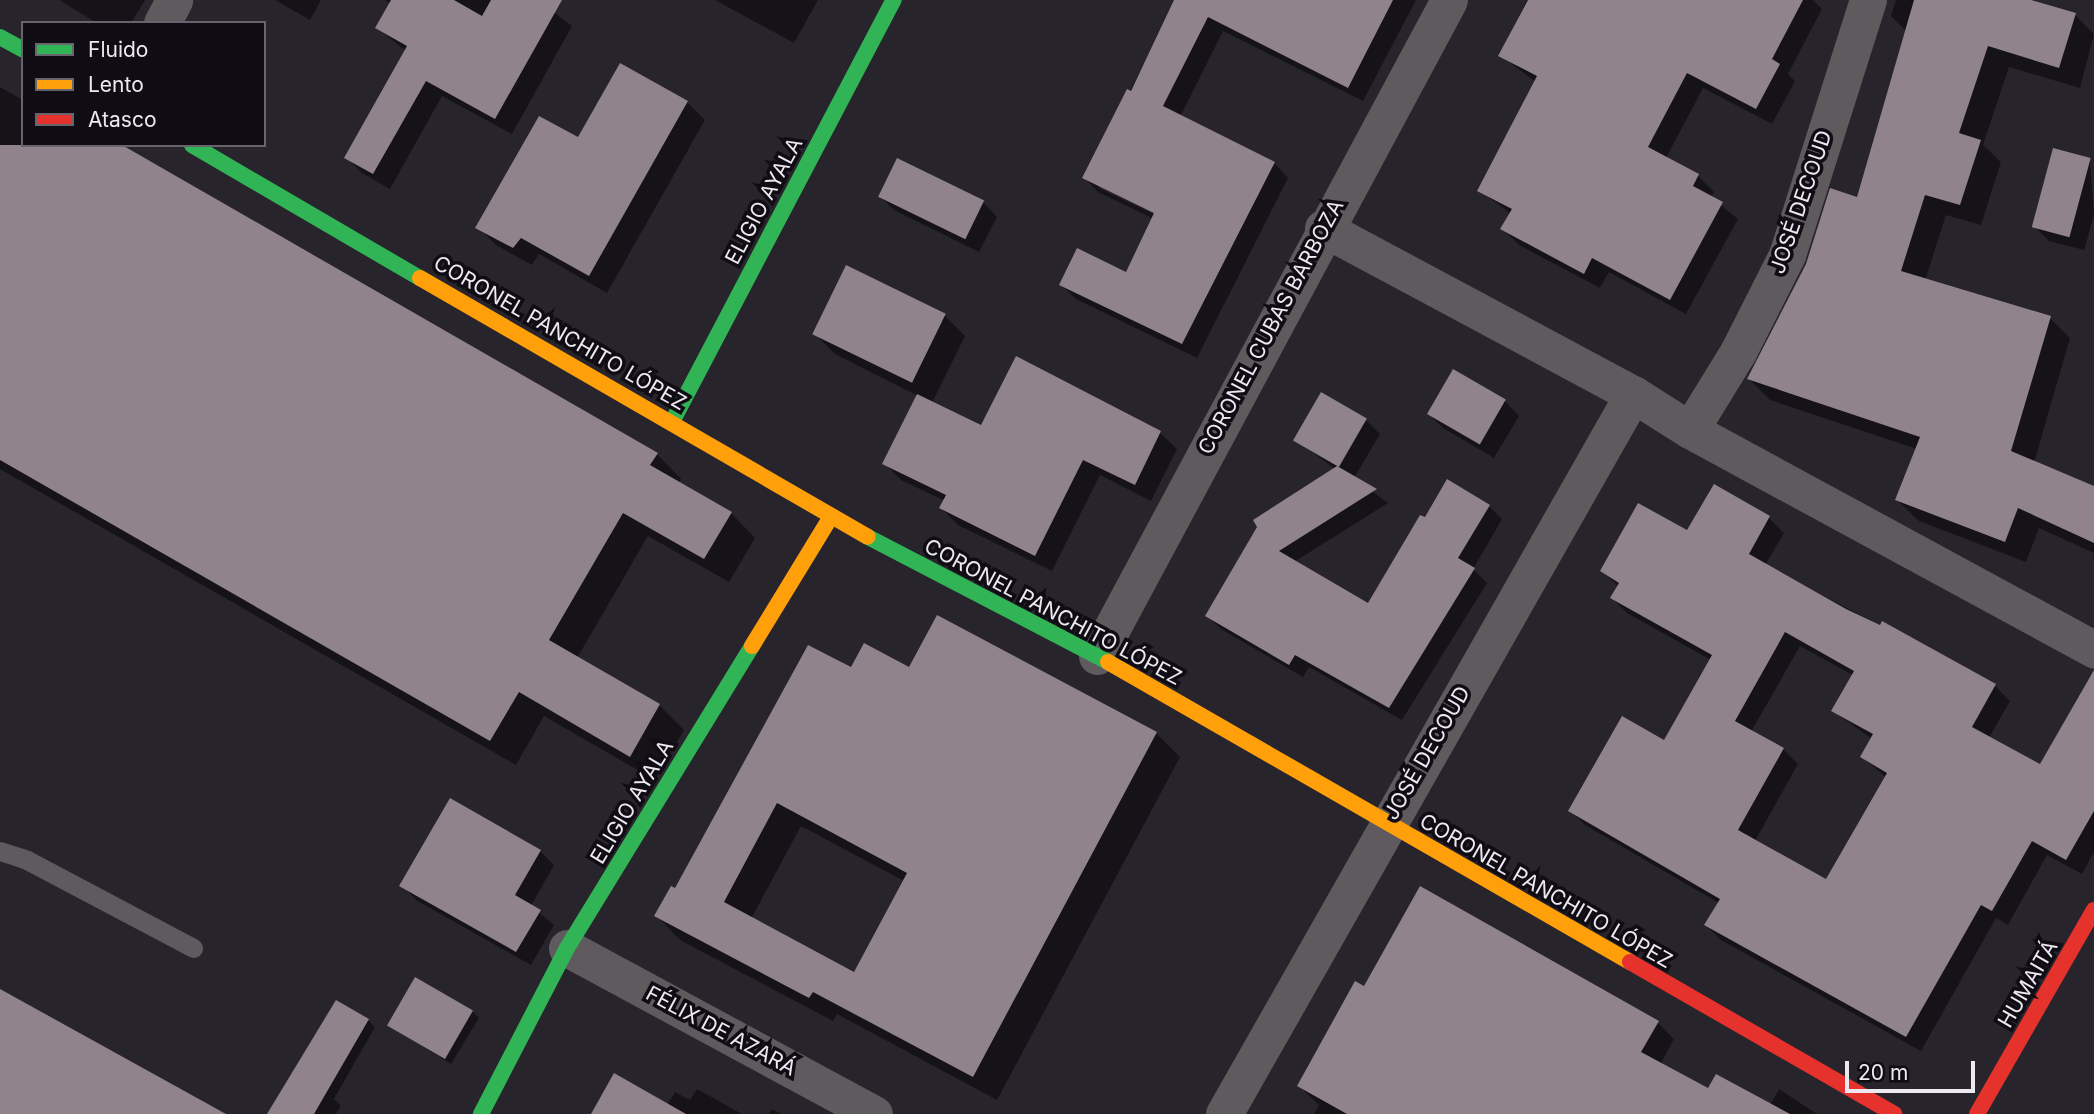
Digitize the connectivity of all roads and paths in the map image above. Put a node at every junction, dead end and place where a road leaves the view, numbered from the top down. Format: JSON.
{"nodes":[{"id":1,"x":174,"y":0,"type":"edge"},
{"id":2,"x":894,"y":0,"type":"edge"},
{"id":3,"x":1449,"y":0,"type":"edge"},
{"id":4,"x":1868,"y":0,"type":"edge"},
{"id":5,"x":163,"y":21,"type":"edge"},
{"id":6,"x":0,"y":37,"type":"edge"},
{"id":7,"x":21,"y":49,"type":"edge"},
{"id":8,"x":195,"y":147,"type":"edge"},
{"id":9,"x":1323,"y":228,"type":"junction"},
{"id":10,"x":1633,"y":394,"type":"junction"},
{"id":11,"x":671,"y":422,"type":"junction"},
{"id":12,"x":1690,"y":430,"type":"junction"},
{"id":13,"x":830,"y":518,"type":"junction"},
{"id":14,"x":2094,"y":649,"type":"edge"},
{"id":15,"x":1097,"y":656,"type":"junction"},
{"id":16,"x":1386,"y":824,"type":"junction"},
{"id":17,"x":0,"y":851,"type":"edge"},
{"id":18,"x":2094,"y":911,"type":"edge"},
{"id":19,"x":193,"y":948,"type":"dead end"},
{"id":20,"x":567,"y":948,"type":"junction"},
{"id":21,"x":481,"y":1114,"type":"edge"},
{"id":22,"x":874,"y":1114,"type":"edge"},
{"id":23,"x":1224,"y":1114,"type":"edge"},
{"id":24,"x":1894,"y":1114,"type":"edge"},
{"id":25,"x":1978,"y":1114,"type":"edge"}],
"edges":[{"from":1,"to":5,"type":"street"},
{"from":2,"to":11,"type":"street","name":"ELIGIO AYALA"},
{"from":3,"to":9,"type":"street","name":"CORONEL CUBAS BARBOZA"},
{"from":4,"to":12,"type":"street","name":"JOSÉ DECOUD"},
{"from":6,"to":7,"type":"street"},
{"from":8,"to":11,"type":"street","name":"CORONEL PANCHITO LÓPEZ"},
{"from":9,"to":10,"type":"street"},
{"from":9,"to":15,"type":"street","name":"CORONEL CUBAS BARBOZA"},
{"from":10,"to":12,"type":"street"},
{"from":10,"to":16,"type":"street","name":"JOSÉ DECOUD"},
{"from":11,"to":13,"type":"street","name":"CORONEL PANCHITO LÓPEZ"},
{"from":12,"to":14,"type":"street"},
{"from":13,"to":15,"type":"street","name":"CORONEL PANCHITO LÓPEZ"},
{"from":13,"to":20,"type":"street","name":"ELIGIO AYALA"},
{"from":15,"to":16,"type":"street","name":"CORONEL PANCHITO LÓPEZ"},
{"from":16,"to":23,"type":"street","name":"JOSÉ DECOUD"},
{"from":16,"to":24,"type":"street","name":"CORONEL PANCHITO LÓPEZ"},
{"from":17,"to":19,"type":"lane"},
{"from":18,"to":25,"type":"street","name":"HUMAITÁ"},
{"from":20,"to":21,"type":"street","name":"ELIGIO AYALA"},
{"from":20,"to":22,"type":"street","name":"FÉLIX DE AZARÁ"}]}
